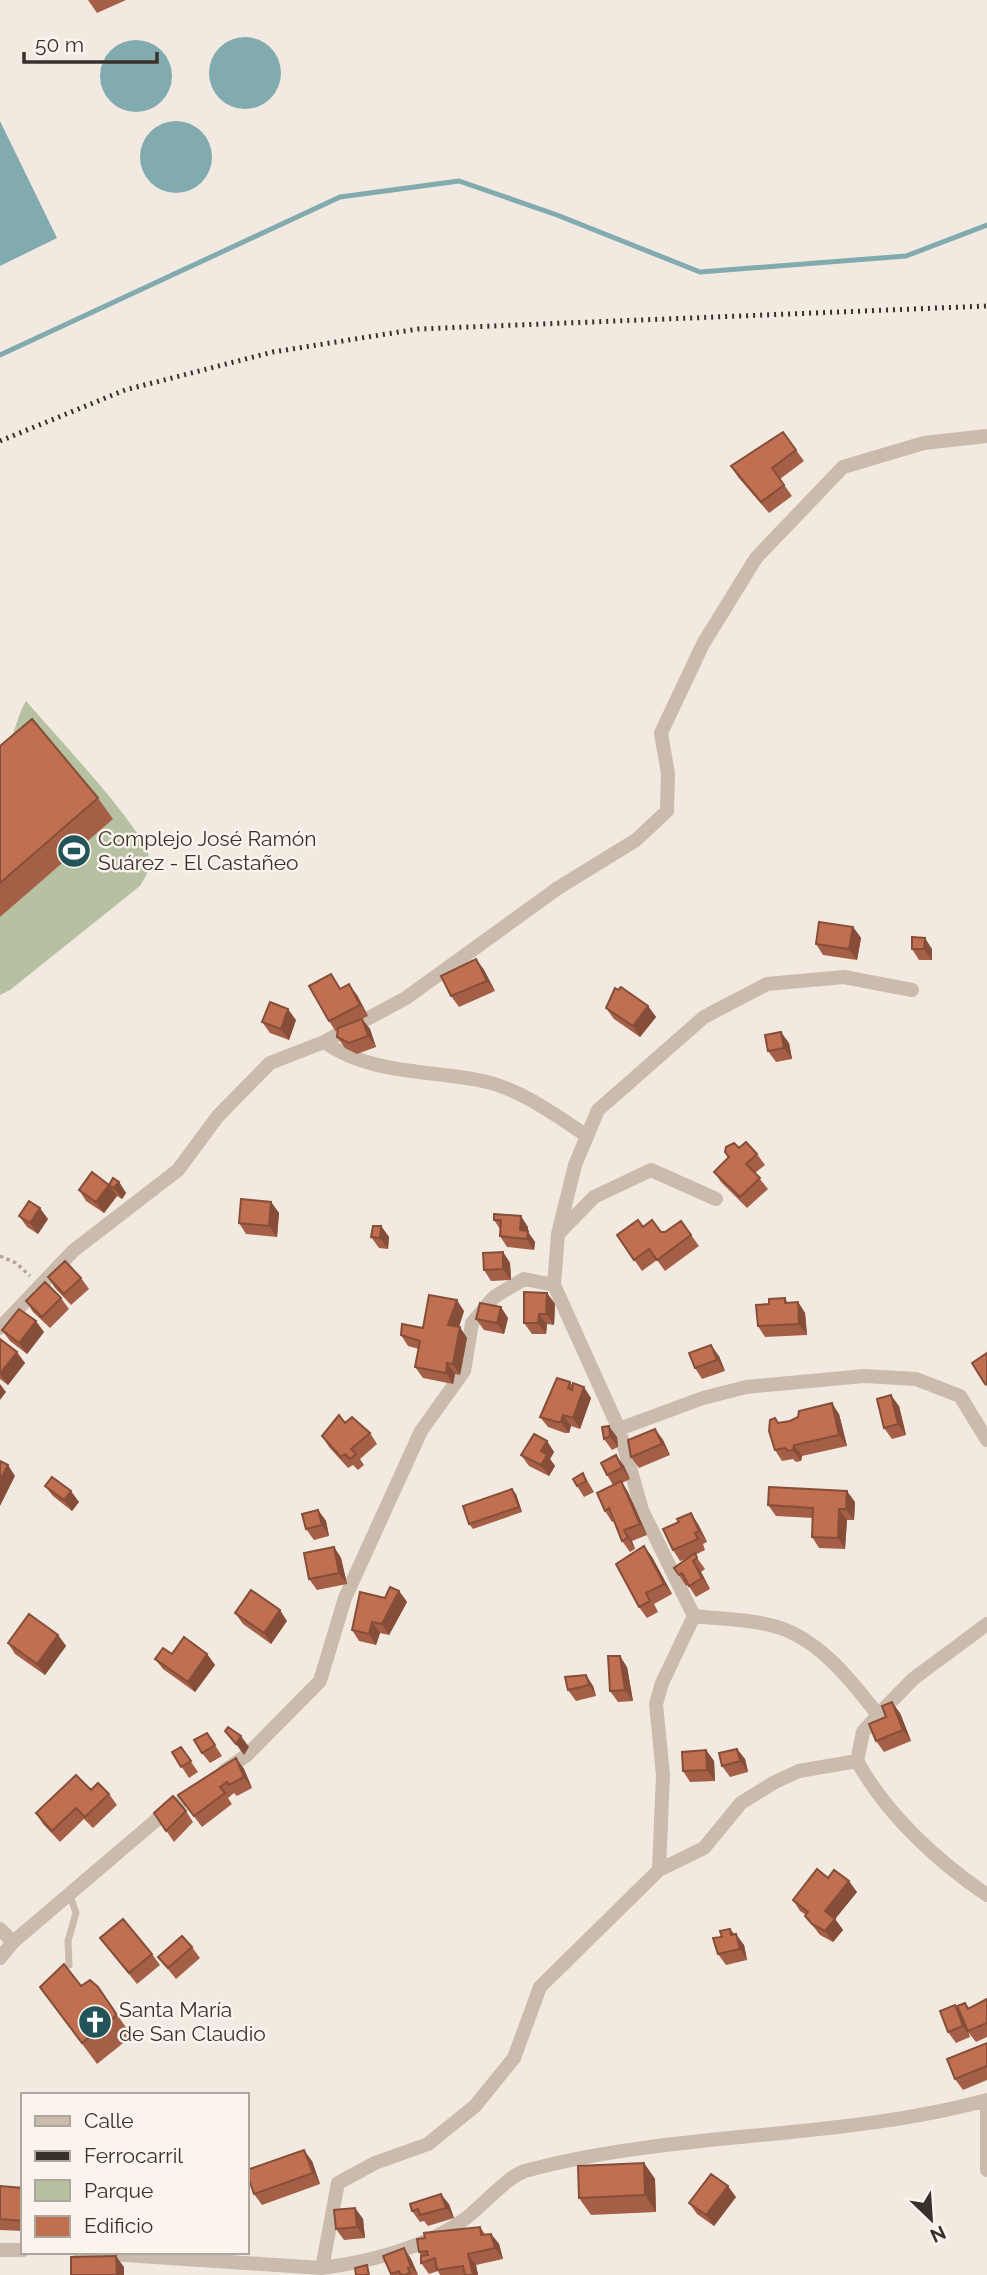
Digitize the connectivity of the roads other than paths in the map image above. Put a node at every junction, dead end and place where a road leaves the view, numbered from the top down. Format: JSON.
{"nodes":[{"id":1,"x":987,"y":436,"type":"edge"},
{"id":2,"x":912,"y":990,"type":"dead end"},
{"id":3,"x":324,"y":1042,"type":"junction"},
{"id":4,"x":587,"y":1136,"type":"junction"},
{"id":5,"x":716,"y":1199,"type":"dead end"},
{"id":6,"x":558,"y":1234,"type":"junction"},
{"id":7,"x":554,"y":1285,"type":"junction"},
{"id":8,"x":0,"y":1328,"type":"edge"},
{"id":9,"x":619,"y":1429,"type":"junction"},
{"id":10,"x":987,"y":1440,"type":"edge"},
{"id":11,"x":694,"y":1616,"type":"junction"},
{"id":12,"x":987,"y":1624,"type":"edge"},
{"id":13,"x":878,"y":1715,"type":"junction"},
{"id":14,"x":857,"y":1761,"type":"junction"},
{"id":15,"x":659,"y":1870,"type":"junction"},
{"id":16,"x":70,"y":1895,"type":"junction"},
{"id":17,"x":987,"y":1895,"type":"edge"},
{"id":18,"x":0,"y":1929,"type":"edge"},
{"id":19,"x":13,"y":1942,"type":"junction"},
{"id":20,"x":0,"y":1958,"type":"edge"},
{"id":21,"x":69,"y":1965,"type":"edge"},
{"id":22,"x":987,"y":2100,"type":"edge"},
{"id":23,"x":987,"y":2170,"type":"edge"},
{"id":24,"x":0,"y":2250,"type":"edge"},
{"id":25,"x":21,"y":2250,"type":"edge"},
{"id":26,"x":109,"y":2254,"type":"edge"},
{"id":27,"x":322,"y":2268,"type":"junction"},
{"id":28,"x":345,"y":2270,"type":"edge"}],
"edges":[{"from":1,"to":3,"type":"street"},
{"from":2,"to":4,"type":"street"},
{"from":3,"to":4,"type":"street"},
{"from":3,"to":8,"type":"street"},
{"from":4,"to":6,"type":"street"},
{"from":5,"to":6,"type":"street"},
{"from":6,"to":7,"type":"street"},
{"from":7,"to":9,"type":"street"},
{"from":7,"to":16,"type":"street"},
{"from":9,"to":10,"type":"street"},
{"from":9,"to":11,"type":"street"},
{"from":11,"to":13,"type":"street"},
{"from":11,"to":15,"type":"street"},
{"from":12,"to":13,"type":"street"},
{"from":13,"to":14,"type":"street"},
{"from":14,"to":15,"type":"street"},
{"from":14,"to":17,"type":"street"},
{"from":15,"to":27,"type":"street"},
{"from":16,"to":19,"type":"street"},
{"from":16,"to":21,"type":"lane"},
{"from":18,"to":19,"type":"street"},
{"from":19,"to":20,"type":"street"},
{"from":22,"to":23,"type":"street"},
{"from":22,"to":28,"type":"street"},
{"from":24,"to":25,"type":"street"},
{"from":26,"to":27,"type":"street"},
{"from":27,"to":28,"type":"street"}]}
